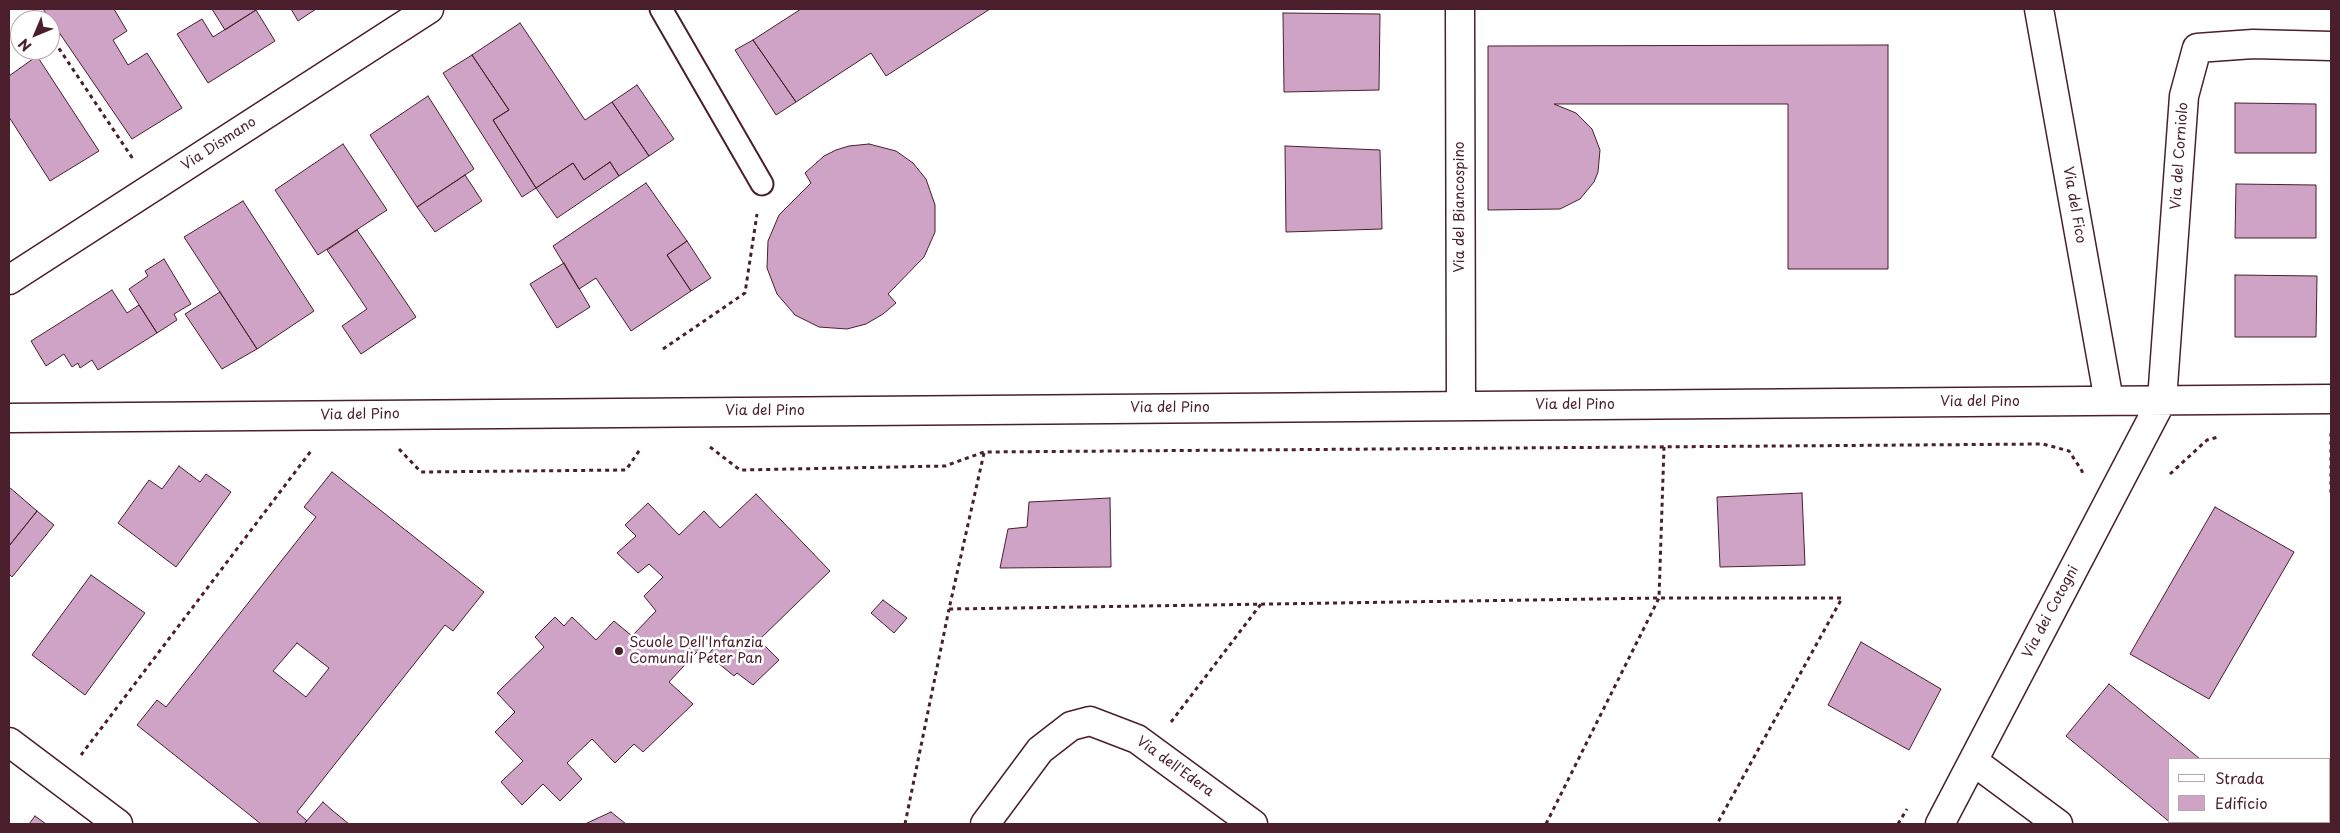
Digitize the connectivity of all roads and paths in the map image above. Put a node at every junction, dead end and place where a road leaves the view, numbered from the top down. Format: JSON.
{"nodes":[{"id":1,"x":429,"y":9,"type":"edge"},
{"id":2,"x":661,"y":9,"type":"edge"},
{"id":3,"x":1460,"y":9,"type":"edge"},
{"id":4,"x":2039,"y":9,"type":"edge"},
{"id":5,"x":2331,"y":46,"type":"edge"},
{"id":6,"x":60,"y":50,"type":"edge"},
{"id":7,"x":762,"y":184,"type":"joint"},
{"id":8,"x":152,"y":187,"type":"junction"},
{"id":9,"x":9,"y":280,"type":"edge"},
{"id":10,"x":663,"y":349,"type":"dead end"},
{"id":11,"x":2331,"y":399,"type":"edge"},
{"id":12,"x":2162,"y":400,"type":"junction"},
{"id":13,"x":2109,"y":401,"type":"junction"},
{"id":14,"x":1461,"y":406,"type":"junction"},
{"id":15,"x":9,"y":418,"type":"edge"},
{"id":16,"x":2331,"y":427,"type":"edge"},
{"id":17,"x":2226,"y":434,"type":"dead end"},
{"id":18,"x":703,"y":442,"type":"dead end"},
{"id":19,"x":396,"y":446,"type":"dead end"},
{"id":20,"x":642,"y":446,"type":"dead end"},
{"id":21,"x":1664,"y":446,"type":"junction"},
{"id":22,"x":313,"y":448,"type":"dead end"},
{"id":23,"x":984,"y":452,"type":"junction"},
{"id":24,"x":2170,"y":474,"type":"dead end"},
{"id":25,"x":2083,"y":478,"type":"dead end"},
{"id":26,"x":2331,"y":497,"type":"edge"},
{"id":27,"x":1659,"y":598,"type":"junction"},
{"id":28,"x":1261,"y":604,"type":"junction"},
{"id":29,"x":949,"y":609,"type":"junction"},
{"id":30,"x":9,"y":742,"type":"edge"},
{"id":31,"x":1151,"y":749,"type":"junction"},
{"id":32,"x":1973,"y":761,"type":"junction"},
{"id":33,"x":61,"y":781,"type":"junction"},
{"id":34,"x":1908,"y":807,"type":"dead end"},
{"id":35,"x":118,"y":824,"type":"edge"},
{"id":36,"x":905,"y":824,"type":"edge"},
{"id":37,"x":985,"y":824,"type":"edge"},
{"id":38,"x":1253,"y":824,"type":"edge"},
{"id":39,"x":1546,"y":824,"type":"edge"},
{"id":40,"x":1717,"y":824,"type":"edge"},
{"id":41,"x":1898,"y":824,"type":"edge"},
{"id":42,"x":1940,"y":824,"type":"edge"},
{"id":43,"x":2058,"y":824,"type":"edge"}],
"edges":[{"from":1,"to":8,"type":"street","name":"Via Dismano"},
{"from":2,"to":7,"type":"lane"},
{"from":3,"to":14,"type":"street","name":"Via del Biancospino"},
{"from":4,"to":13,"type":"street","name":"Via del Fico"},
{"from":5,"to":12,"type":"street","name":"Via del Corniolo"},
{"from":6,"to":8,"type":"path"},
{"from":7,"to":10,"type":"path"},
{"from":8,"to":9,"type":"street","name":"Via Dismano"},
{"from":11,"to":12,"type":"street","name":"Via del Pino"},
{"from":12,"to":13,"type":"street","name":"Via del Pino"},
{"from":12,"to":32,"type":"street","name":"Via dei Cotogni"},
{"from":13,"to":14,"type":"street","name":"Via del Pino"},
{"from":14,"to":15,"type":"street","name":"Via del Pino"},
{"from":16,"to":26,"type":"path"},
{"from":17,"to":24,"type":"path"},
{"from":18,"to":23,"type":"path"},
{"from":19,"to":20,"type":"path"},
{"from":21,"to":23,"type":"path"},
{"from":21,"to":25,"type":"path"},
{"from":21,"to":27,"type":"path"},
{"from":22,"to":33,"type":"path"},
{"from":23,"to":29,"type":"path"},
{"from":27,"to":28,"type":"path"},
{"from":27,"to":39,"type":"path"},
{"from":27,"to":40,"type":"path"},
{"from":28,"to":29,"type":"path"},
{"from":28,"to":31,"type":"path"},
{"from":29,"to":36,"type":"path"},
{"from":30,"to":33,"type":"street"},
{"from":31,"to":37,"type":"street","name":"Via dell'Edera"},
{"from":31,"to":38,"type":"street","name":"Via dell'Edera"},
{"from":32,"to":42,"type":"street","name":"Via dei Cotogni"},
{"from":32,"to":43,"type":"street"},
{"from":33,"to":35,"type":"street"},
{"from":34,"to":41,"type":"path"}]}
